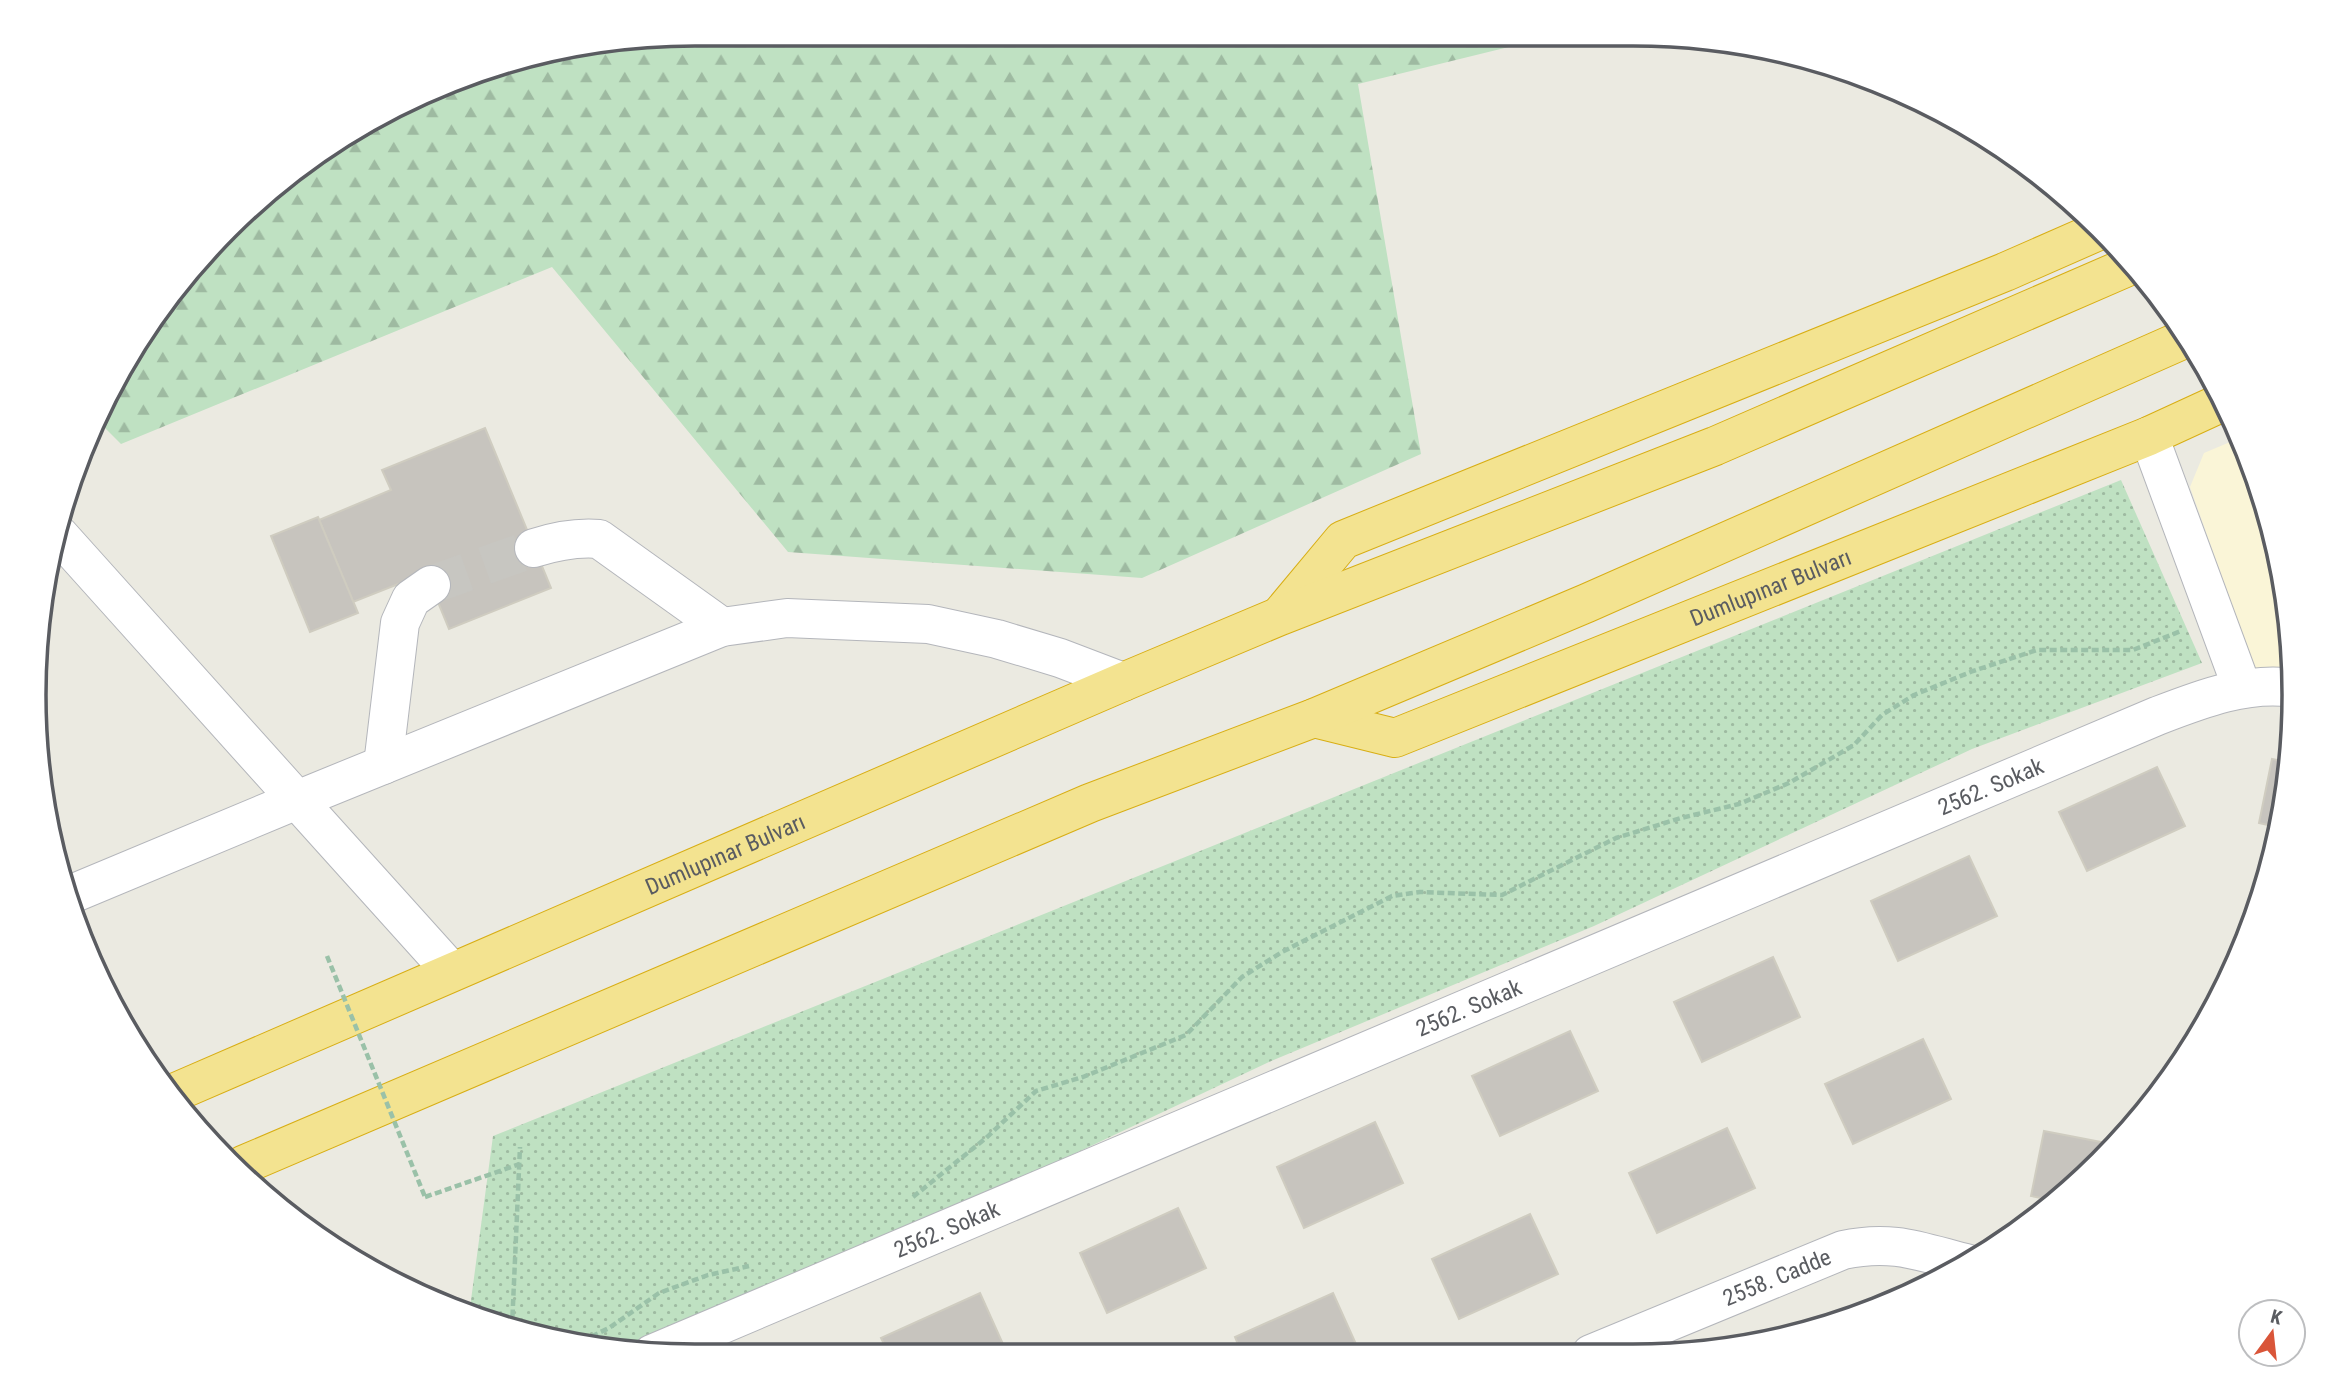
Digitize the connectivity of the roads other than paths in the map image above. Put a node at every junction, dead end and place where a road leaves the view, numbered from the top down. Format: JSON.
{"nodes":[{"id":1,"x":2090,"y":235,"type":"edge"},
{"id":2,"x":2123,"y":269,"type":"edge"},
{"id":3,"x":2178,"y":342,"type":"edge"},
{"id":4,"x":2215,"y":406,"type":"edge"},
{"id":5,"x":2149,"y":436,"type":"junction"},
{"id":6,"x":65,"y":540,"type":"edge"},
{"id":7,"x":534,"y":548,"type":"tunnel mouth"},
{"id":8,"x":431,"y":585,"type":"tunnel mouth"},
{"id":9,"x":1280,"y":616,"type":"junction"},
{"id":10,"x":722,"y":627,"type":"junction"},
{"id":11,"x":1123,"y":682,"type":"junction"},
{"id":12,"x":2242,"y":688,"type":"junction"},
{"id":13,"x":2282,"y":688,"type":"edge"},
{"id":14,"x":1314,"y":718,"type":"junction"},
{"id":15,"x":383,"y":765,"type":"junction"},
{"id":16,"x":297,"y":800,"type":"junction"},
{"id":17,"x":77,"y":892,"type":"edge"},
{"id":18,"x":451,"y":971,"type":"junction"},
{"id":19,"x":180,"y":1090,"type":"edge"},
{"id":20,"x":250,"y":1166,"type":"edge"},
{"id":21,"x":1952,"y":1260,"type":"edge"},
{"id":22,"x":677,"y":1343,"type":"edge"},
{"id":23,"x":1615,"y":1344,"type":"edge"}],
"edges":[{"from":1,"to":9,"type":"highway","name":"Dumlupınar Bulvarı"},
{"from":2,"to":9,"type":"highway","name":"Dumlupınar Bulvarı"},
{"from":3,"to":14,"type":"highway"},
{"from":4,"to":5,"type":"highway","name":"Dumlupınar Bulvarı"},
{"from":5,"to":12,"type":"street"},
{"from":5,"to":14,"type":"highway","name":"Dumlupınar Bulvarı"},
{"from":6,"to":16,"type":"street"},
{"from":7,"to":10,"type":"street"},
{"from":8,"to":15,"type":"street"},
{"from":9,"to":11,"type":"highway","name":"Dumlupınar Bulvarı"},
{"from":10,"to":11,"type":"street"},
{"from":10,"to":15,"type":"street"},
{"from":11,"to":18,"type":"highway","name":"Dumlupınar Bulvarı"},
{"from":12,"to":13,"type":"street","name":"2562. Sokak"},
{"from":12,"to":22,"type":"street","name":"2562. Sokak"},
{"from":14,"to":20,"type":"highway"},
{"from":15,"to":16,"type":"street"},
{"from":16,"to":17,"type":"street"},
{"from":16,"to":18,"type":"street"},
{"from":18,"to":19,"type":"highway","name":"Dumlupınar Bulvarı"},
{"from":21,"to":23,"type":"street","name":"2558. Cadde"}]}
